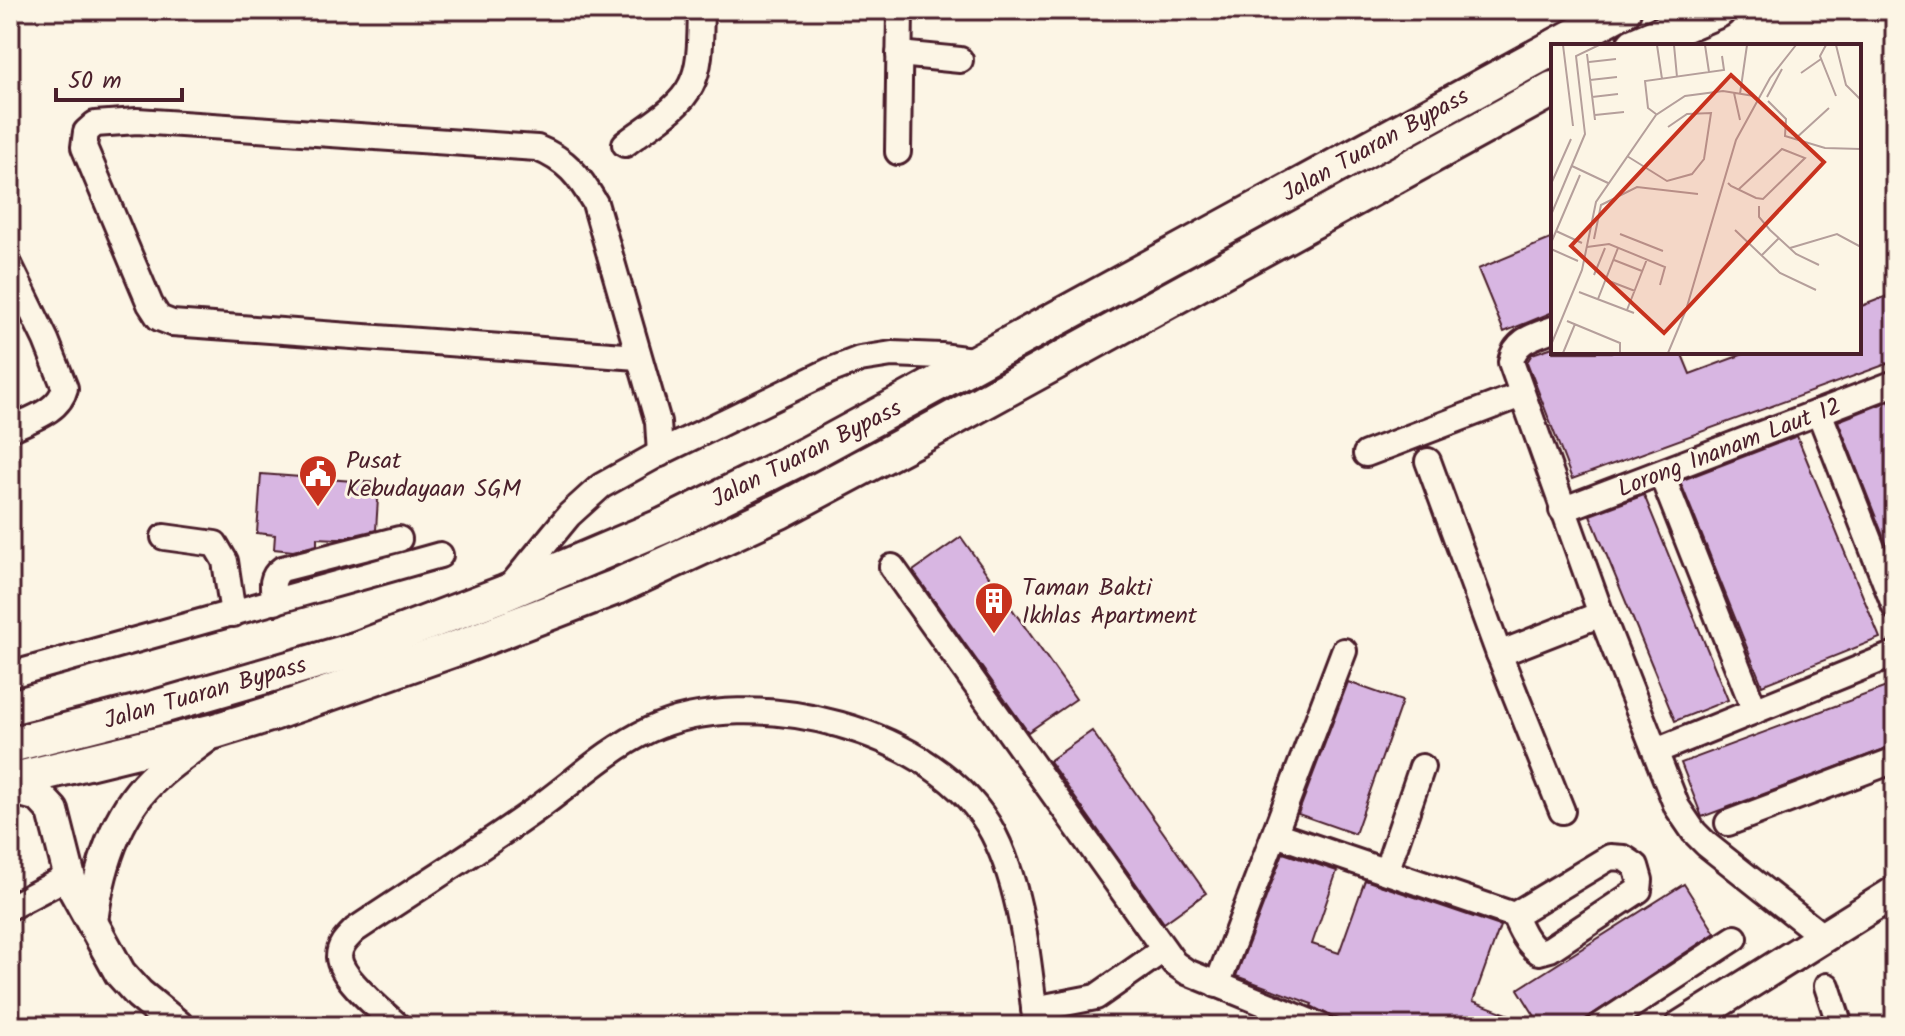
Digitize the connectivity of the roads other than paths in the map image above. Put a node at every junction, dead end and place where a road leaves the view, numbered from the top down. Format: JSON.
{"nodes":[{"id":1,"x":701,"y":10,"type":"edge"},
{"id":2,"x":900,"y":10,"type":"edge"},
{"id":3,"x":1623,"y":10,"type":"edge"},
{"id":4,"x":1718,"y":10,"type":"edge"},
{"id":5,"x":1561,"y":44,"type":"edge"},
{"id":6,"x":1639,"y":44,"type":"edge"},
{"id":7,"x":1551,"y":49,"type":"edge"},
{"id":8,"x":899,"y":54,"type":"junction"},
{"id":9,"x":960,"y":60,"type":"dead end"},
{"id":10,"x":1551,"y":90,"type":"edge"},
{"id":11,"x":625,"y":144,"type":"dead end"},
{"id":12,"x":898,"y":152,"type":"dead end"},
{"id":13,"x":10,"y":266,"type":"edge"},
{"id":14,"x":19,"y":300,"type":"edge"},
{"id":15,"x":1551,"y":330,"type":"edge"},
{"id":16,"x":638,"y":357,"type":"junction"},
{"id":17,"x":980,"y":361,"type":"junction"},
{"id":18,"x":1895,"y":383,"type":"edge"},
{"id":19,"x":1521,"y":395,"type":"junction"},
{"id":20,"x":1819,"y":412,"type":"junction"},
{"id":21,"x":10,"y":429,"type":"edge"},
{"id":22,"x":670,"y":449,"type":"junction"},
{"id":23,"x":1366,"y":454,"type":"dead end"},
{"id":24,"x":1428,"y":461,"type":"dead end"},
{"id":25,"x":1661,"y":473,"type":"junction"},
{"id":26,"x":1562,"y":510,"type":"junction"},
{"id":27,"x":164,"y":537,"type":"dead end"},
{"id":28,"x":399,"y":539,"type":"dead end"},
{"id":29,"x":440,"y":555,"type":"dead end"},
{"id":30,"x":892,"y":567,"type":"dead end"},
{"id":31,"x":505,"y":593,"type":"junction"},
{"id":32,"x":275,"y":602,"type":"junction"},
{"id":33,"x":1895,"y":607,"type":"edge"},
{"id":34,"x":233,"y":614,"type":"junction"},
{"id":35,"x":1601,"y":614,"type":"junction"},
{"id":36,"x":1344,"y":651,"type":"dead end"},
{"id":37,"x":1499,"y":654,"type":"junction"},
{"id":38,"x":1895,"y":654,"type":"edge"},
{"id":39,"x":10,"y":675,"type":"edge"},
{"id":40,"x":1755,"y":711,"type":"junction"},
{"id":41,"x":215,"y":731,"type":"junction"},
{"id":42,"x":13,"y":742,"type":"edge"},
{"id":43,"x":1656,"y":751,"type":"junction"},
{"id":44,"x":1895,"y":760,"type":"edge"},
{"id":45,"x":1422,"y":767,"type":"dead end"},
{"id":46,"x":10,"y":781,"type":"edge"},
{"id":47,"x":10,"y":788,"type":"edge"},
{"id":48,"x":1562,"y":811,"type":"dead end"},
{"id":49,"x":1728,"y":823,"type":"dead end"},
{"id":50,"x":1275,"y":834,"type":"junction"},
{"id":51,"x":1386,"y":872,"type":"junction"},
{"id":52,"x":69,"y":876,"type":"junction"},
{"id":53,"x":1895,"y":892,"type":"edge"},
{"id":54,"x":10,"y":907,"type":"edge"},
{"id":55,"x":1514,"y":915,"type":"junction"},
{"id":56,"x":92,"y":921,"type":"junction"},
{"id":57,"x":1822,"y":936,"type":"junction"},
{"id":58,"x":1735,"y":938,"type":"dead end"},
{"id":59,"x":1163,"y":950,"type":"junction"},
{"id":60,"x":1217,"y":985,"type":"junction"},
{"id":61,"x":1827,"y":986,"type":"dead end"},
{"id":62,"x":1035,"y":1018,"type":"edge"},
{"id":63,"x":178,"y":1026,"type":"edge"},
{"id":64,"x":398,"y":1026,"type":"edge"},
{"id":65,"x":1320,"y":1026,"type":"edge"},
{"id":66,"x":1600,"y":1026,"type":"edge"},
{"id":67,"x":1681,"y":1026,"type":"edge"},
{"id":68,"x":1840,"y":1026,"type":"edge"}],
"edges":[{"from":1,"to":11,"type":"street"},
{"from":2,"to":8,"type":"street"},
{"from":3,"to":5,"type":"highway","name":"Jalan Tuaran Bypass"},
{"from":4,"to":6,"type":"highway"},
{"from":7,"to":17,"type":"highway","name":"Jalan Tuaran Bypass"},
{"from":8,"to":9,"type":"street"},
{"from":8,"to":12,"type":"street"},
{"from":10,"to":41,"type":"highway","name":"Jalan Tuaran Bypass"},
{"from":13,"to":14,"type":"street"},
{"from":14,"to":21,"type":"street"},
{"from":15,"to":19,"type":"street"},
{"from":16,"to":16,"type":"street"},
{"from":16,"to":22,"type":"street"},
{"from":17,"to":22,"type":"street"},
{"from":17,"to":31,"type":"highway","name":"Jalan Tuaran Bypass"},
{"from":18,"to":20,"type":"street","name":"Lorong Inanam Laut 12"},
{"from":19,"to":23,"type":"street"},
{"from":19,"to":26,"type":"street"},
{"from":20,"to":25,"type":"street","name":"Lorong Inanam Laut 12"},
{"from":20,"to":33,"type":"street"},
{"from":22,"to":31,"type":"street"},
{"from":24,"to":37,"type":"street"},
{"from":25,"to":26,"type":"street","name":"Lorong Inanam Laut 12"},
{"from":25,"to":40,"type":"street"},
{"from":26,"to":35,"type":"street"},
{"from":27,"to":34,"type":"street"},
{"from":28,"to":32,"type":"street"},
{"from":29,"to":32,"type":"street"},
{"from":30,"to":59,"type":"street"},
{"from":31,"to":42,"type":"highway","name":"Jalan Tuaran Bypass"},
{"from":32,"to":34,"type":"street"},
{"from":34,"to":39,"type":"street"},
{"from":35,"to":37,"type":"street"},
{"from":35,"to":43,"type":"street"},
{"from":36,"to":50,"type":"street"},
{"from":37,"to":48,"type":"street"},
{"from":38,"to":40,"type":"street"},
{"from":40,"to":43,"type":"street"},
{"from":41,"to":46,"type":"highway","name":"Jalan Tuaran Bypass"},
{"from":41,"to":56,"type":"main road"},
{"from":43,"to":57,"type":"street"},
{"from":44,"to":49,"type":"street"},
{"from":45,"to":51,"type":"street"},
{"from":47,"to":52,"type":"main road"},
{"from":50,"to":51,"type":"street"},
{"from":50,"to":60,"type":"street"},
{"from":51,"to":55,"type":"street"},
{"from":52,"to":54,"type":"street"},
{"from":52,"to":56,"type":"main road"},
{"from":53,"to":57,"type":"main road"},
{"from":55,"to":55,"type":"street"},
{"from":56,"to":63,"type":"main road"},
{"from":57,"to":67,"type":"main road"},
{"from":58,"to":66,"type":"street"},
{"from":59,"to":60,"type":"street"},
{"from":59,"to":62,"type":"street"},
{"from":60,"to":65,"type":"street"},
{"from":61,"to":68,"type":"street"},
{"from":62,"to":64,"type":"street"}]}
